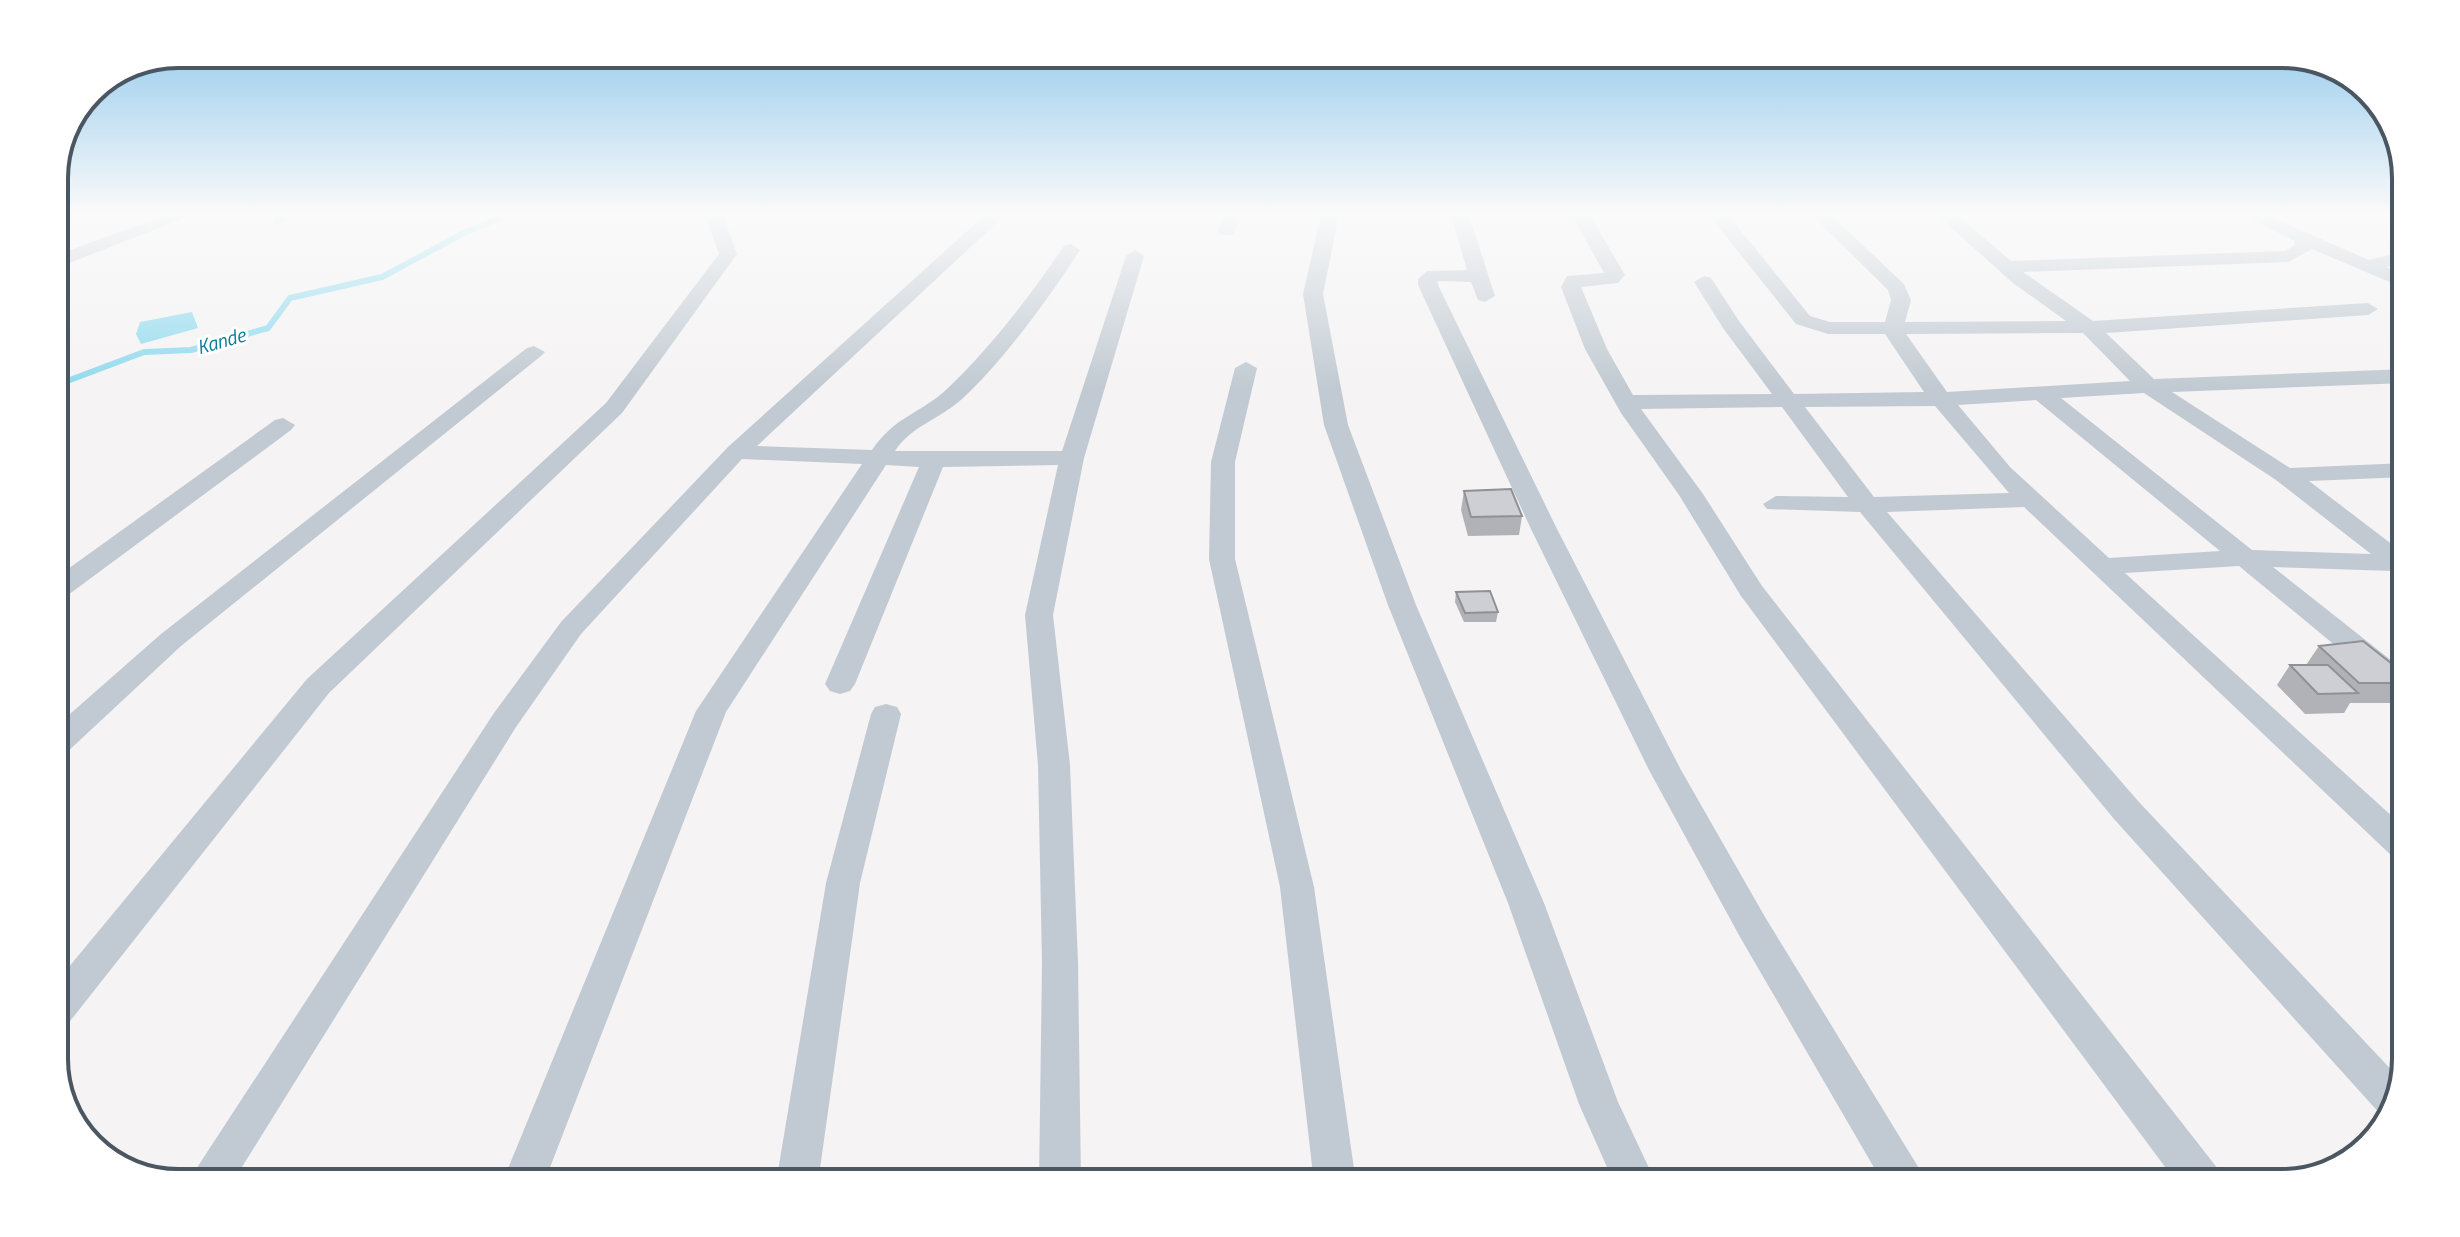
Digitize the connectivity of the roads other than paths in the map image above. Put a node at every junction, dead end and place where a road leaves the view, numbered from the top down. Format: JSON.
{"nodes":[{"id":1,"x":714,"y":273,"type":"edge"},
{"id":2,"x":933,"y":273,"type":"edge"},
{"id":3,"x":1056,"y":273,"type":"edge"},
{"id":4,"x":1130,"y":273,"type":"edge"},
{"id":5,"x":1318,"y":273,"type":"edge"},
{"id":6,"x":1478,"y":273,"type":"edge"},
{"id":7,"x":1613,"y":273,"type":"edge"},
{"id":8,"x":1765,"y":273,"type":"edge"},
{"id":9,"x":1881,"y":273,"type":"edge"},
{"id":10,"x":2015,"y":273,"type":"edge"},
{"id":11,"x":1704,"y":282,"type":"dead end"},
{"id":12,"x":2368,"y":309,"type":"dead end"},
{"id":13,"x":2088,"y":327,"type":"junction"},
{"id":14,"x":1893,"y":330,"type":"junction"},
{"id":15,"x":534,"y":352,"type":"dead end"},
{"id":16,"x":1246,"y":368,"type":"dead end"},
{"id":17,"x":2392,"y":377,"type":"edge"},
{"id":18,"x":2148,"y":386,"type":"junction"},
{"id":19,"x":2041,"y":393,"type":"junction"},
{"id":20,"x":1941,"y":399,"type":"junction"},
{"id":21,"x":1788,"y":400,"type":"junction"},
{"id":22,"x":1626,"y":402,"type":"junction"},
{"id":23,"x":283,"y":425,"type":"dead end"},
{"id":24,"x":736,"y":452,"type":"junction"},
{"id":25,"x":877,"y":458,"type":"junction"},
{"id":26,"x":1072,"y":458,"type":"junction"},
{"id":27,"x":934,"y":460,"type":"junction"},
{"id":28,"x":2392,"y":471,"type":"edge"},
{"id":29,"x":2285,"y":475,"type":"junction"},
{"id":30,"x":2029,"y":499,"type":"junction"},
{"id":31,"x":1865,"y":502,"type":"junction"},
{"id":32,"x":1776,"y":504,"type":"dead end"},
{"id":33,"x":2392,"y":556,"type":"edge"},
{"id":34,"x":2244,"y":558,"type":"junction"},
{"id":35,"x":2392,"y":564,"type":"edge"},
{"id":36,"x":2100,"y":566,"type":"junction"},
{"id":37,"x":68,"y":582,"type":"edge"},
{"id":38,"x":2392,"y":677,"type":"edge"},
{"id":39,"x":840,"y":684,"type":"dead end"},
{"id":40,"x":886,"y":714,"type":"dead end"},
{"id":41,"x":68,"y":733,"type":"edge"},
{"id":42,"x":2392,"y":836,"type":"edge"},
{"id":43,"x":68,"y":996,"type":"edge"},
{"id":44,"x":2386,"y":1093,"type":"edge"},
{"id":45,"x":217,"y":1169,"type":"edge"},
{"id":46,"x":529,"y":1169,"type":"edge"},
{"id":47,"x":799,"y":1169,"type":"edge"},
{"id":48,"x":1060,"y":1169,"type":"edge"},
{"id":49,"x":1333,"y":1169,"type":"edge"},
{"id":50,"x":1629,"y":1169,"type":"edge"},
{"id":51,"x":1898,"y":1169,"type":"edge"},
{"id":52,"x":2192,"y":1169,"type":"edge"}],
"edges":[{"from":1,"to":43,"type":"street"},
{"from":2,"to":24,"type":"street"},
{"from":3,"to":25,"type":"street"},
{"from":4,"to":26,"type":"street"},
{"from":5,"to":50,"type":"street"},
{"from":6,"to":51,"type":"street"},
{"from":7,"to":22,"type":"street"},
{"from":8,"to":14,"type":"street"},
{"from":9,"to":14,"type":"street"},
{"from":10,"to":13,"type":"street"},
{"from":11,"to":21,"type":"street"},
{"from":12,"to":13,"type":"street"},
{"from":13,"to":14,"type":"street"},
{"from":13,"to":18,"type":"street"},
{"from":14,"to":20,"type":"street"},
{"from":15,"to":41,"type":"street"},
{"from":16,"to":49,"type":"street"},
{"from":17,"to":18,"type":"street"},
{"from":18,"to":19,"type":"street"},
{"from":18,"to":29,"type":"street"},
{"from":19,"to":20,"type":"street"},
{"from":19,"to":34,"type":"street"},
{"from":20,"to":21,"type":"street"},
{"from":20,"to":30,"type":"street"},
{"from":21,"to":22,"type":"street"},
{"from":21,"to":31,"type":"street"},
{"from":22,"to":52,"type":"street"},
{"from":23,"to":37,"type":"street"},
{"from":24,"to":25,"type":"street"},
{"from":24,"to":45,"type":"street"},
{"from":25,"to":27,"type":"street"},
{"from":25,"to":46,"type":"street"},
{"from":26,"to":27,"type":"street"},
{"from":26,"to":48,"type":"street"},
{"from":27,"to":39,"type":"street"},
{"from":28,"to":29,"type":"street"},
{"from":29,"to":33,"type":"street"},
{"from":30,"to":31,"type":"street"},
{"from":30,"to":36,"type":"street"},
{"from":31,"to":32,"type":"street"},
{"from":31,"to":44,"type":"street"},
{"from":34,"to":35,"type":"street"},
{"from":34,"to":36,"type":"street"},
{"from":34,"to":38,"type":"street"},
{"from":36,"to":42,"type":"street"},
{"from":40,"to":47,"type":"street"}]}
